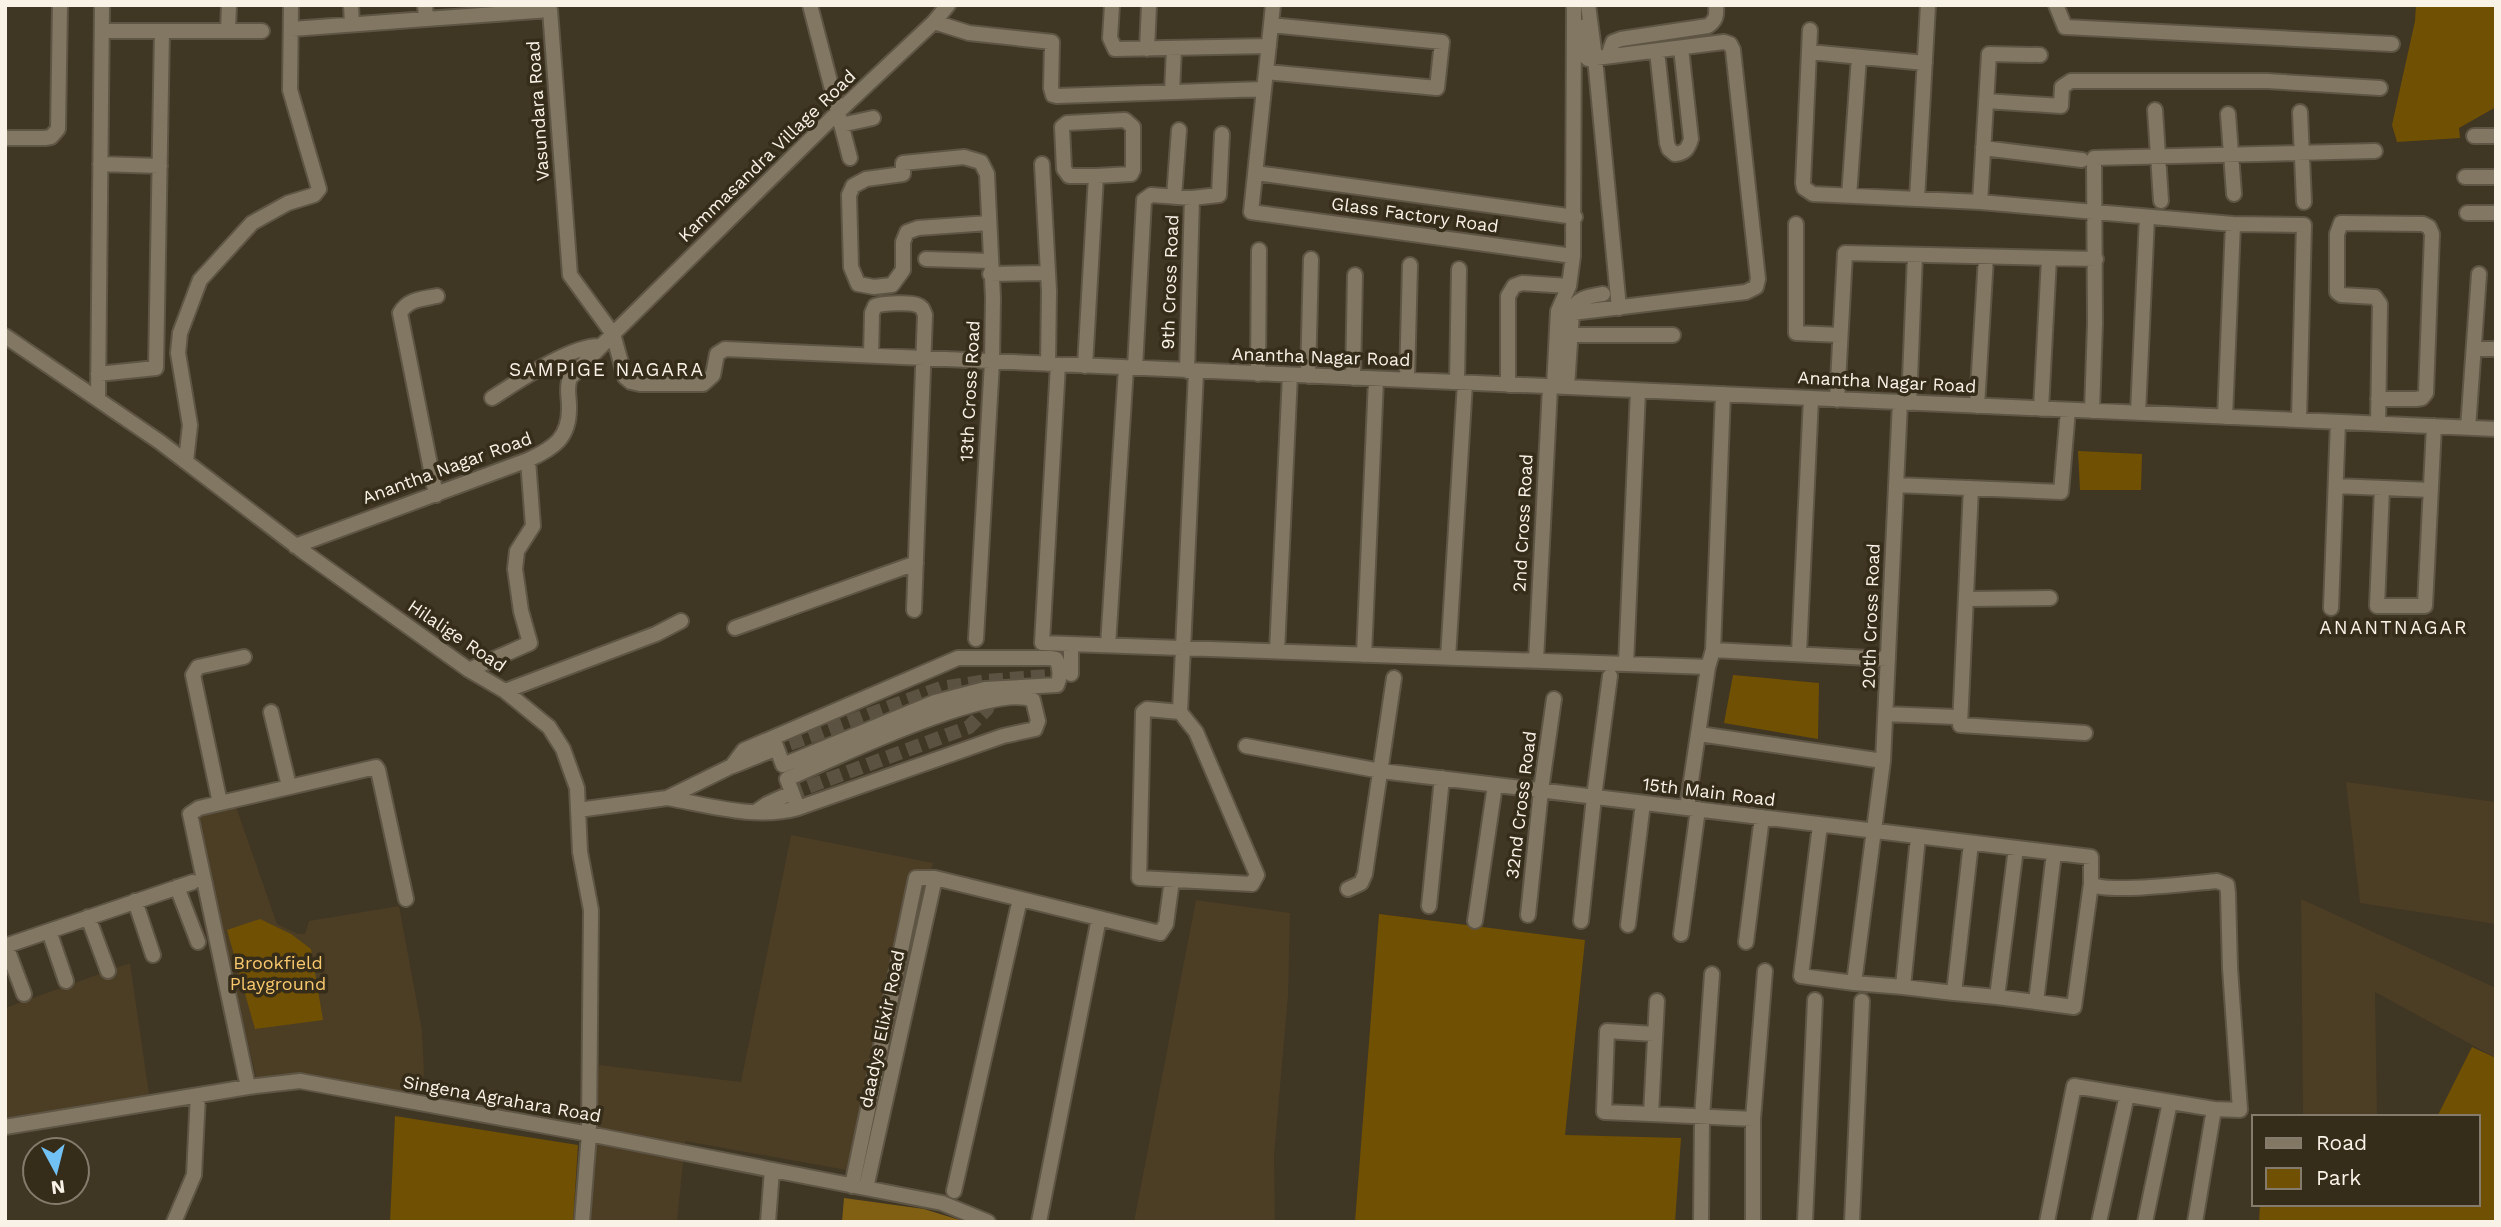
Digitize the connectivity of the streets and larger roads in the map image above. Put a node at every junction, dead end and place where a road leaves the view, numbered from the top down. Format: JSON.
{"nodes":[{"id":1,"x":60,"y":5,"type":"edge"},
{"id":2,"x":102,"y":5,"type":"edge"},
{"id":3,"x":229,"y":5,"type":"edge"},
{"id":4,"x":291,"y":5,"type":"edge"},
{"id":5,"x":351,"y":5,"type":"edge"},
{"id":6,"x":810,"y":5,"type":"edge"},
{"id":7,"x":948,"y":5,"type":"edge"},
{"id":8,"x":1112,"y":5,"type":"edge"},
{"id":9,"x":1149,"y":5,"type":"edge"},
{"id":10,"x":1273,"y":5,"type":"edge"},
{"id":11,"x":1574,"y":5,"type":"edge"},
{"id":12,"x":1588,"y":5,"type":"edge"},
{"id":13,"x":1716,"y":5,"type":"edge"},
{"id":14,"x":1928,"y":5,"type":"edge"},
{"id":15,"x":2055,"y":5,"type":"edge"},
{"id":16,"x":529,"y":8,"type":"edge"},
{"id":17,"x":425,"y":12,"type":"edge"},
{"id":18,"x":934,"y":22,"type":"junction"},
{"id":19,"x":352,"y":24,"type":"junction"},
{"id":20,"x":1271,"y":25,"type":"junction"},
{"id":21,"x":1574,"y":25,"type":"junction"},
{"id":22,"x":292,"y":29,"type":"junction"},
{"id":23,"x":1810,"y":30,"type":"dead end"},
{"id":24,"x":102,"y":31,"type":"junction"},
{"id":25,"x":162,"y":31,"type":"junction"},
{"id":26,"x":228,"y":31,"type":"junction"},
{"id":27,"x":262,"y":31,"type":"dead end"},
{"id":28,"x":2392,"y":44,"type":"dead end"},
{"id":29,"x":1269,"y":46,"type":"junction"},
{"id":30,"x":1174,"y":48,"type":"junction"},
{"id":31,"x":1681,"y":48,"type":"junction"},
{"id":32,"x":1147,"y":49,"type":"junction"},
{"id":33,"x":1657,"y":51,"type":"junction"},
{"id":34,"x":1809,"y":52,"type":"junction"},
{"id":35,"x":2040,"y":55,"type":"dead end"},
{"id":36,"x":1602,"y":57,"type":"junction"},
{"id":37,"x":1859,"y":57,"type":"junction"},
{"id":38,"x":1925,"y":63,"type":"junction"},
{"id":39,"x":1266,"y":72,"type":"junction"},
{"id":40,"x":2380,"y":88,"type":"dead end"},
{"id":41,"x":1264,"y":89,"type":"junction"},
{"id":42,"x":1172,"y":92,"type":"junction"},
{"id":43,"x":1986,"y":101,"type":"junction"},
{"id":44,"x":2155,"y":110,"type":"dead end"},
{"id":45,"x":2300,"y":112,"type":"dead end"},
{"id":46,"x":2228,"y":114,"type":"dead end"},
{"id":47,"x":873,"y":118,"type":"dead end"},
{"id":48,"x":840,"y":119,"type":"junction"},
{"id":49,"x":1178,"y":130,"type":"dead end"},
{"id":50,"x":1222,"y":134,"type":"dead end"},
{"id":51,"x":2473,"y":136,"type":"dead end"},
{"id":52,"x":2496,"y":136,"type":"edge"},
{"id":53,"x":5,"y":138,"type":"edge"},
{"id":54,"x":1983,"y":148,"type":"junction"},
{"id":55,"x":2375,"y":151,"type":"dead end"},
{"id":56,"x":2301,"y":153,"type":"junction"},
{"id":57,"x":2231,"y":156,"type":"junction"},
{"id":58,"x":850,"y":158,"type":"dead end"},
{"id":59,"x":2158,"y":158,"type":"junction"},
{"id":60,"x":2082,"y":160,"type":"dead end"},
{"id":61,"x":100,"y":164,"type":"junction"},
{"id":62,"x":1042,"y":164,"type":"dead end"},
{"id":63,"x":160,"y":166,"type":"junction"},
{"id":64,"x":1256,"y":173,"type":"junction"},
{"id":65,"x":1096,"y":176,"type":"junction"},
{"id":66,"x":2465,"y":177,"type":"dead end"},
{"id":67,"x":2496,"y":177,"type":"edge"},
{"id":68,"x":2234,"y":194,"type":"dead end"},
{"id":69,"x":1849,"y":196,"type":"junction"},
{"id":70,"x":1174,"y":197,"type":"junction"},
{"id":71,"x":1192,"y":198,"type":"junction"},
{"id":72,"x":1917,"y":199,"type":"junction"},
{"id":73,"x":2161,"y":201,"type":"dead end"},
{"id":74,"x":1980,"y":202,"type":"junction"},
{"id":75,"x":2304,"y":202,"type":"dead end"},
{"id":76,"x":2095,"y":213,"type":"junction"},
{"id":77,"x":2467,"y":213,"type":"dead end"},
{"id":78,"x":2496,"y":213,"type":"edge"},
{"id":79,"x":1575,"y":217,"type":"junction"},
{"id":80,"x":2147,"y":217,"type":"junction"},
{"id":81,"x":989,"y":223,"type":"junction"},
{"id":82,"x":1796,"y":224,"type":"dead end"},
{"id":83,"x":2233,"y":224,"type":"junction"},
{"id":84,"x":1259,"y":250,"type":"dead end"},
{"id":85,"x":1915,"y":255,"type":"junction"},
{"id":86,"x":1573,"y":256,"type":"junction"},
{"id":87,"x":1986,"y":257,"type":"junction"},
{"id":88,"x":2049,"y":258,"type":"junction"},
{"id":89,"x":926,"y":259,"type":"dead end"},
{"id":90,"x":1311,"y":259,"type":"dead end"},
{"id":91,"x":2096,"y":259,"type":"junction"},
{"id":92,"x":1410,"y":265,"type":"dead end"},
{"id":93,"x":990,"y":268,"type":"junction"},
{"id":94,"x":1459,"y":269,"type":"dead end"},
{"id":95,"x":1048,"y":273,"type":"junction"},
{"id":96,"x":2479,"y":274,"type":"dead end"},
{"id":97,"x":1355,"y":275,"type":"dead end"},
{"id":98,"x":1569,"y":286,"type":"junction"},
{"id":99,"x":1604,"y":294,"type":"dead end"},
{"id":100,"x":437,"y":296,"type":"dead end"},
{"id":101,"x":1619,"y":308,"type":"junction"},
{"id":102,"x":1565,"y":314,"type":"junction"},
{"id":103,"x":613,"y":334,"type":"junction"},
{"id":104,"x":1569,"y":335,"type":"junction"},
{"id":105,"x":1673,"y":335,"type":"dead end"},
{"id":106,"x":1840,"y":335,"type":"junction"},
{"id":107,"x":5,"y":336,"type":"edge"},
{"id":108,"x":600,"y":346,"type":"junction"},
{"id":109,"x":2474,"y":349,"type":"junction"},
{"id":110,"x":2496,"y":349,"type":"edge"},
{"id":111,"x":871,"y":356,"type":"junction"},
{"id":112,"x":923,"y":359,"type":"junction"},
{"id":113,"x":992,"y":362,"type":"junction"},
{"id":114,"x":1053,"y":365,"type":"junction"},
{"id":115,"x":1085,"y":366,"type":"junction"},
{"id":116,"x":1130,"y":368,"type":"junction"},
{"id":117,"x":1191,"y":371,"type":"junction"},
{"id":118,"x":98,"y":374,"type":"junction"},
{"id":119,"x":1258,"y":374,"type":"junction"},
{"id":120,"x":1290,"y":375,"type":"junction"},
{"id":121,"x":1308,"y":376,"type":"junction"},
{"id":122,"x":1353,"y":378,"type":"junction"},
{"id":123,"x":1376,"y":379,"type":"junction"},
{"id":124,"x":1407,"y":380,"type":"junction"},
{"id":125,"x":1461,"y":383,"type":"junction"},
{"id":126,"x":1508,"y":385,"type":"junction"},
{"id":127,"x":1557,"y":387,"type":"junction"},
{"id":128,"x":1638,"y":391,"type":"junction"},
{"id":129,"x":1723,"y":394,"type":"junction"},
{"id":130,"x":492,"y":398,"type":"dead end"},
{"id":131,"x":1811,"y":398,"type":"junction"},
{"id":132,"x":97,"y":399,"type":"junction"},
{"id":133,"x":2378,"y":399,"type":"junction"},
{"id":134,"x":1837,"y":400,"type":"junction"},
{"id":135,"x":1904,"y":403,"type":"junction"},
{"id":136,"x":1978,"y":406,"type":"junction"},
{"id":137,"x":2042,"y":409,"type":"junction"},
{"id":138,"x":2068,"y":410,"type":"junction"},
{"id":139,"x":2092,"y":411,"type":"junction"},
{"id":140,"x":2138,"y":413,"type":"junction"},
{"id":141,"x":2225,"y":417,"type":"junction"},
{"id":142,"x":2298,"y":420,"type":"junction"},
{"id":143,"x":2338,"y":422,"type":"junction"},
{"id":144,"x":2378,"y":424,"type":"junction"},
{"id":145,"x":2434,"y":426,"type":"junction"},
{"id":146,"x":2468,"y":428,"type":"junction"},
{"id":147,"x":2496,"y":429,"type":"edge"},
{"id":148,"x":528,"y":460,"type":"junction"},
{"id":149,"x":186,"y":461,"type":"junction"},
{"id":150,"x":1896,"y":485,"type":"junction"},
{"id":151,"x":2336,"y":486,"type":"junction"},
{"id":152,"x":1971,"y":488,"type":"junction"},
{"id":153,"x":2382,"y":488,"type":"junction"},
{"id":154,"x":2431,"y":490,"type":"junction"},
{"id":155,"x":436,"y":495,"type":"junction"},
{"id":156,"x":295,"y":546,"type":"junction"},
{"id":157,"x":916,"y":563,"type":"junction"},
{"id":158,"x":2050,"y":598,"type":"dead end"},
{"id":159,"x":1966,"y":599,"type":"junction"},
{"id":160,"x":2331,"y":608,"type":"dead end"},
{"id":161,"x":914,"y":610,"type":"dead end"},
{"id":162,"x":681,"y":621,"type":"dead end"},
{"id":163,"x":735,"y":628,"type":"dead end"},
{"id":164,"x":976,"y":639,"type":"dead end"},
{"id":165,"x":1071,"y":645,"type":"junction"},
{"id":166,"x":1108,"y":645,"type":"junction"},
{"id":167,"x":1183,"y":647,"type":"junction"},
{"id":168,"x":1713,"y":650,"type":"junction"},
{"id":169,"x":1278,"y":651,"type":"junction"},
{"id":170,"x":1798,"y":653,"type":"junction"},
{"id":171,"x":1364,"y":655,"type":"junction"},
{"id":172,"x":244,"y":657,"type":"dead end"},
{"id":173,"x":1448,"y":658,"type":"junction"},
{"id":174,"x":1888,"y":659,"type":"junction"},
{"id":175,"x":1535,"y":661,"type":"junction"},
{"id":176,"x":1626,"y":664,"type":"junction"},
{"id":177,"x":1708,"y":667,"type":"junction"},
{"id":178,"x":469,"y":670,"type":"junction"},
{"id":179,"x":1071,"y":674,"type":"dead end"},
{"id":180,"x":1610,"y":676,"type":"dead end"},
{"id":181,"x":1394,"y":678,"type":"dead end"},
{"id":182,"x":505,"y":691,"type":"junction"},
{"id":183,"x":1007,"y":694,"type":"junction"},
{"id":184,"x":1554,"y":699,"type":"dead end"},
{"id":185,"x":271,"y":712,"type":"dead end"},
{"id":186,"x":1180,"y":712,"type":"junction"},
{"id":187,"x":1886,"y":714,"type":"junction"},
{"id":188,"x":1956,"y":717,"type":"dead end"},
{"id":189,"x":2085,"y":733,"type":"dead end"},
{"id":190,"x":1699,"y":734,"type":"junction"},
{"id":191,"x":772,"y":745,"type":"junction"},
{"id":192,"x":1246,"y":746,"type":"dead end"},
{"id":193,"x":1883,"y":761,"type":"junction"},
{"id":194,"x":1381,"y":771,"type":"junction"},
{"id":195,"x":1442,"y":778,"type":"junction"},
{"id":196,"x":1495,"y":785,"type":"junction"},
{"id":197,"x":289,"y":786,"type":"junction"},
{"id":198,"x":1541,"y":790,"type":"junction"},
{"id":199,"x":789,"y":794,"type":"tunnel mouth"},
{"id":200,"x":1594,"y":797,"type":"junction"},
{"id":201,"x":667,"y":798,"type":"junction"},
{"id":202,"x":220,"y":803,"type":"junction"},
{"id":203,"x":1643,"y":803,"type":"junction"},
{"id":204,"x":797,"y":808,"type":"junction"},
{"id":205,"x":1692,"y":809,"type":"junction"},
{"id":206,"x":578,"y":810,"type":"junction"},
{"id":207,"x":756,"y":812,"type":"junction"},
{"id":208,"x":1762,"y":817,"type":"junction"},
{"id":209,"x":1820,"y":824,"type":"junction"},
{"id":210,"x":1874,"y":831,"type":"junction"},
{"id":211,"x":1918,"y":836,"type":"junction"},
{"id":212,"x":1970,"y":843,"type":"junction"},
{"id":213,"x":2016,"y":848,"type":"junction"},
{"id":214,"x":2054,"y":853,"type":"junction"},
{"id":215,"x":935,"y":878,"type":"junction"},
{"id":216,"x":1172,"y":880,"type":"junction"},
{"id":217,"x":192,"y":882,"type":"dead end"},
{"id":218,"x":2091,"y":884,"type":"junction"},
{"id":219,"x":177,"y":887,"type":"junction"},
{"id":220,"x":1348,"y":889,"type":"dead end"},
{"id":221,"x":407,"y":899,"type":"dead end"},
{"id":222,"x":1020,"y":899,"type":"junction"},
{"id":223,"x":135,"y":901,"type":"junction"},
{"id":224,"x":1429,"y":906,"type":"dead end"},
{"id":225,"x":1528,"y":915,"type":"dead end"},
{"id":226,"x":88,"y":917,"type":"junction"},
{"id":227,"x":1099,"y":918,"type":"junction"},
{"id":228,"x":1475,"y":922,"type":"dead end"},
{"id":229,"x":1581,"y":922,"type":"dead end"},
{"id":230,"x":1628,"y":925,"type":"dead end"},
{"id":231,"x":49,"y":931,"type":"junction"},
{"id":232,"x":1681,"y":934,"type":"dead end"},
{"id":233,"x":1746,"y":942,"type":"dead end"},
{"id":234,"x":198,"y":943,"type":"dead end"},
{"id":235,"x":6,"y":946,"type":"edge"},
{"id":236,"x":153,"y":955,"type":"dead end"},
{"id":237,"x":108,"y":971,"type":"dead end"},
{"id":238,"x":1765,"y":971,"type":"dead end"},
{"id":239,"x":1712,"y":974,"type":"dead end"},
{"id":240,"x":66,"y":981,"type":"dead end"},
{"id":241,"x":1854,"y":983,"type":"junction"},
{"id":242,"x":1903,"y":988,"type":"junction"},
{"id":243,"x":1954,"y":993,"type":"junction"},
{"id":244,"x":24,"y":994,"type":"dead end"},
{"id":245,"x":1997,"y":997,"type":"junction"},
{"id":246,"x":1815,"y":1000,"type":"dead end"},
{"id":247,"x":1657,"y":1001,"type":"dead end"},
{"id":248,"x":1861,"y":1001,"type":"dead end"},
{"id":249,"x":2036,"y":1002,"type":"junction"},
{"id":250,"x":1654,"y":1034,"type":"junction"},
{"id":251,"x":248,"y":1087,"type":"junction"},
{"id":252,"x":198,"y":1095,"type":"junction"},
{"id":253,"x":2127,"y":1095,"type":"junction"},
{"id":254,"x":2170,"y":1102,"type":"junction"},
{"id":255,"x":2214,"y":1110,"type":"junction"},
{"id":256,"x":1651,"y":1114,"type":"junction"},
{"id":257,"x":1702,"y":1117,"type":"junction"},
{"id":258,"x":1753,"y":1119,"type":"junction"},
{"id":259,"x":5,"y":1127,"type":"edge"},
{"id":260,"x":589,"y":1134,"type":"junction"},
{"id":261,"x":772,"y":1170,"type":"junction"},
{"id":262,"x":859,"y":1187,"type":"junction"},
{"id":263,"x":954,"y":1191,"type":"dead end"},
{"id":264,"x":174,"y":1222,"type":"edge"},
{"id":265,"x":582,"y":1222,"type":"edge"},
{"id":266,"x":768,"y":1222,"type":"edge"},
{"id":267,"x":988,"y":1222,"type":"edge"},
{"id":268,"x":1039,"y":1222,"type":"edge"},
{"id":269,"x":1701,"y":1222,"type":"edge"},
{"id":270,"x":1753,"y":1222,"type":"edge"},
{"id":271,"x":1805,"y":1222,"type":"edge"},
{"id":272,"x":1852,"y":1222,"type":"edge"},
{"id":273,"x":2047,"y":1222,"type":"edge"},
{"id":274,"x":2099,"y":1222,"type":"edge"},
{"id":275,"x":2145,"y":1222,"type":"edge"},
{"id":276,"x":2195,"y":1222,"type":"edge"}],
"edges":[{"from":1,"to":53,"type":"street"},
{"from":2,"to":24,"type":"street"},
{"from":3,"to":26,"type":"street"},
{"from":4,"to":22,"type":"street"},
{"from":5,"to":19,"type":"street"},
{"from":6,"to":48,"type":"street"},
{"from":7,"to":18,"type":"street","name":"Kammasandra Village Road"},
{"from":8,"to":32,"type":"street"},
{"from":9,"to":32,"type":"street"},
{"from":10,"to":20,"type":"street"},
{"from":11,"to":21,"type":"street"},
{"from":12,"to":36,"type":"street"},
{"from":13,"to":36,"type":"street"},
{"from":14,"to":38,"type":"street"},
{"from":15,"to":28,"type":"street"},
{"from":16,"to":17,"type":"street","name":"Vasundara Road"},
{"from":16,"to":103,"type":"street","name":"Vasundara Road"},
{"from":17,"to":19,"type":"street","name":"Vasundara Road"},
{"from":18,"to":42,"type":"street"},
{"from":18,"to":48,"type":"street","name":"Kammasandra Village Road"},
{"from":19,"to":22,"type":"street","name":"Vasundara Road"},
{"from":20,"to":29,"type":"street"},
{"from":20,"to":39,"type":"street"},
{"from":21,"to":36,"type":"street"},
{"from":21,"to":79,"type":"street"},
{"from":22,"to":149,"type":"street"},
{"from":23,"to":34,"type":"street"},
{"from":24,"to":25,"type":"street"},
{"from":24,"to":61,"type":"street"},
{"from":25,"to":26,"type":"street"},
{"from":25,"to":63,"type":"street"},
{"from":26,"to":27,"type":"street"},
{"from":29,"to":30,"type":"street"},
{"from":29,"to":39,"type":"street"},
{"from":30,"to":32,"type":"street"},
{"from":30,"to":42,"type":"street"},
{"from":31,"to":33,"type":"street"},
{"from":31,"to":33,"type":"street"},
{"from":31,"to":101,"type":"street"},
{"from":33,"to":36,"type":"street"},
{"from":34,"to":37,"type":"street"},
{"from":34,"to":69,"type":"street"},
{"from":35,"to":43,"type":"street"},
{"from":36,"to":101,"type":"street"},
{"from":37,"to":38,"type":"street"},
{"from":37,"to":69,"type":"street"},
{"from":38,"to":72,"type":"street"},
{"from":39,"to":41,"type":"street"},
{"from":40,"to":43,"type":"street"},
{"from":41,"to":42,"type":"street"},
{"from":41,"to":64,"type":"street"},
{"from":43,"to":54,"type":"street"},
{"from":44,"to":59,"type":"street"},
{"from":45,"to":56,"type":"street"},
{"from":46,"to":57,"type":"street"},
{"from":47,"to":48,"type":"street"},
{"from":48,"to":58,"type":"street"},
{"from":48,"to":103,"type":"street","name":"Kammasandra Village Road"},
{"from":49,"to":70,"type":"street"},
{"from":50,"to":71,"type":"street","name":"9th Cross Road"},
{"from":51,"to":52,"type":"street"},
{"from":54,"to":60,"type":"street"},
{"from":54,"to":74,"type":"street"},
{"from":55,"to":56,"type":"street"},
{"from":56,"to":57,"type":"street"},
{"from":56,"to":75,"type":"street"},
{"from":57,"to":59,"type":"street"},
{"from":57,"to":68,"type":"street"},
{"from":59,"to":73,"type":"street"},
{"from":59,"to":76,"type":"street"},
{"from":61,"to":63,"type":"street"},
{"from":61,"to":118,"type":"street"},
{"from":62,"to":95,"type":"street"},
{"from":63,"to":118,"type":"street"},
{"from":64,"to":79,"type":"street","name":"Glass Factory Road"},
{"from":64,"to":86,"type":"street","name":"Glass Factory Road"},
{"from":65,"to":65,"type":"street"},
{"from":65,"to":115,"type":"street"},
{"from":66,"to":67,"type":"street"},
{"from":69,"to":72,"type":"street"},
{"from":70,"to":71,"type":"street"},
{"from":70,"to":116,"type":"street"},
{"from":71,"to":117,"type":"street","name":"9th Cross Road"},
{"from":72,"to":74,"type":"street"},
{"from":74,"to":76,"type":"street"},
{"from":76,"to":80,"type":"street"},
{"from":76,"to":91,"type":"street"},
{"from":77,"to":78,"type":"street"},
{"from":79,"to":86,"type":"street"},
{"from":80,"to":83,"type":"street"},
{"from":80,"to":140,"type":"street"},
{"from":81,"to":81,"type":"street","name":"13th Cross Road"},
{"from":81,"to":93,"type":"street","name":"13th Cross Road"},
{"from":82,"to":106,"type":"street"},
{"from":83,"to":141,"type":"street"},
{"from":83,"to":142,"type":"street"},
{"from":84,"to":119,"type":"street"},
{"from":85,"to":87,"type":"street"},
{"from":85,"to":106,"type":"street"},
{"from":85,"to":135,"type":"street","name":"20th Cross Road"},
{"from":86,"to":98,"type":"street"},
{"from":87,"to":88,"type":"street"},
{"from":87,"to":136,"type":"street"},
{"from":88,"to":91,"type":"street"},
{"from":88,"to":137,"type":"street"},
{"from":89,"to":93,"type":"street"},
{"from":90,"to":121,"type":"street"},
{"from":91,"to":139,"type":"street"},
{"from":92,"to":124,"type":"street"},
{"from":93,"to":95,"type":"street"},
{"from":93,"to":113,"type":"street","name":"13th Cross Road"},
{"from":94,"to":125,"type":"street"},
{"from":95,"to":114,"type":"street"},
{"from":96,"to":109,"type":"street"},
{"from":97,"to":122,"type":"street"},
{"from":98,"to":102,"type":"street"},
{"from":98,"to":126,"type":"street"},
{"from":99,"to":102,"type":"street"},
{"from":100,"to":155,"type":"street"},
{"from":101,"to":102,"type":"street"},
{"from":102,"to":104,"type":"street"},
{"from":102,"to":127,"type":"street"},
{"from":103,"to":108,"type":"street","name":"Anantha Nagar Road"},
{"from":103,"to":111,"type":"street","name":"Anantha Nagar Road"},
{"from":104,"to":105,"type":"street"},
{"from":104,"to":127,"type":"street"},
{"from":106,"to":134,"type":"street"},
{"from":107,"to":132,"type":"street","name":"Hilalige Road"},
{"from":108,"to":130,"type":"street"},
{"from":108,"to":148,"type":"street","name":"Anantha Nagar Road"},
{"from":109,"to":110,"type":"street"},
{"from":109,"to":146,"type":"street"},
{"from":111,"to":112,"type":"street","name":"Anantha Nagar Road"},
{"from":111,"to":112,"type":"street"},
{"from":112,"to":113,"type":"street","name":"Anantha Nagar Road"},
{"from":112,"to":157,"type":"street"},
{"from":113,"to":114,"type":"street","name":"Anantha Nagar Road"},
{"from":113,"to":164,"type":"street","name":"13th Cross Road"},
{"from":114,"to":115,"type":"street","name":"Anantha Nagar Road"},
{"from":114,"to":165,"type":"street"},
{"from":115,"to":116,"type":"street","name":"Anantha Nagar Road"},
{"from":116,"to":117,"type":"street","name":"Anantha Nagar Road"},
{"from":116,"to":166,"type":"street"},
{"from":117,"to":119,"type":"street","name":"Anantha Nagar Road"},
{"from":117,"to":167,"type":"street","name":"9th Cross Road"},
{"from":118,"to":132,"type":"street"},
{"from":119,"to":120,"type":"street","name":"Anantha Nagar Road"},
{"from":120,"to":121,"type":"street","name":"Anantha Nagar Road"},
{"from":120,"to":169,"type":"street"},
{"from":121,"to":122,"type":"street","name":"Anantha Nagar Road"},
{"from":122,"to":123,"type":"street","name":"Anantha Nagar Road"},
{"from":123,"to":124,"type":"street","name":"Anantha Nagar Road"},
{"from":123,"to":171,"type":"street"},
{"from":124,"to":125,"type":"street","name":"Anantha Nagar Road"},
{"from":125,"to":126,"type":"street","name":"Anantha Nagar Road"},
{"from":125,"to":173,"type":"street"},
{"from":126,"to":127,"type":"street","name":"Anantha Nagar Road"},
{"from":127,"to":128,"type":"street","name":"Anantha Nagar Road"},
{"from":127,"to":175,"type":"street","name":"2nd Cross Road"},
{"from":128,"to":129,"type":"street","name":"Anantha Nagar Road"},
{"from":128,"to":176,"type":"street"},
{"from":129,"to":131,"type":"street","name":"Anantha Nagar Road"},
{"from":129,"to":168,"type":"street"},
{"from":131,"to":134,"type":"street","name":"Anantha Nagar Road"},
{"from":131,"to":170,"type":"street"},
{"from":132,"to":149,"type":"street","name":"Hilalige Road"},
{"from":133,"to":133,"type":"street"},
{"from":133,"to":144,"type":"street"},
{"from":134,"to":135,"type":"street","name":"Anantha Nagar Road"},
{"from":135,"to":136,"type":"street","name":"Anantha Nagar Road"},
{"from":135,"to":150,"type":"street","name":"20th Cross Road"},
{"from":136,"to":137,"type":"street","name":"Anantha Nagar Road"},
{"from":137,"to":138,"type":"street","name":"Anantha Nagar Road"},
{"from":138,"to":139,"type":"street","name":"Anantha Nagar Road"},
{"from":138,"to":152,"type":"street"},
{"from":139,"to":140,"type":"street","name":"Anantha Nagar Road"},
{"from":140,"to":141,"type":"street","name":"Anantha Nagar Road"},
{"from":141,"to":142,"type":"street","name":"Anantha Nagar Road"},
{"from":142,"to":143,"type":"street","name":"Anantha Nagar Road"},
{"from":143,"to":144,"type":"street","name":"Anantha Nagar Road"},
{"from":143,"to":151,"type":"street"},
{"from":144,"to":145,"type":"street","name":"Anantha Nagar Road"},
{"from":145,"to":146,"type":"street","name":"Anantha Nagar Road"},
{"from":145,"to":154,"type":"street"},
{"from":146,"to":147,"type":"street","name":"Anantha Nagar Road"},
{"from":148,"to":155,"type":"street","name":"Anantha Nagar Road"},
{"from":148,"to":178,"type":"street"},
{"from":149,"to":156,"type":"street","name":"Hilalige Road"},
{"from":150,"to":152,"type":"street"},
{"from":150,"to":174,"type":"street","name":"20th Cross Road"},
{"from":151,"to":153,"type":"street"},
{"from":151,"to":160,"type":"street"},
{"from":152,"to":159,"type":"street"},
{"from":153,"to":154,"type":"street"},
{"from":153,"to":154,"type":"street"},
{"from":155,"to":156,"type":"street","name":"Anantha Nagar Road"},
{"from":156,"to":178,"type":"street","name":"Hilalige Road"},
{"from":157,"to":161,"type":"street"},
{"from":157,"to":163,"type":"street"},
{"from":158,"to":159,"type":"street"},
{"from":159,"to":189,"type":"street"},
{"from":162,"to":182,"type":"street"},
{"from":165,"to":166,"type":"street"},
{"from":165,"to":179,"type":"street"},
{"from":166,"to":167,"type":"street"},
{"from":167,"to":169,"type":"street"},
{"from":167,"to":186,"type":"street","name":"9th Cross Road"},
{"from":168,"to":170,"type":"street"},
{"from":168,"to":177,"type":"street"},
{"from":169,"to":171,"type":"street"},
{"from":170,"to":174,"type":"street"},
{"from":171,"to":173,"type":"street"},
{"from":172,"to":202,"type":"street"},
{"from":173,"to":175,"type":"street"},
{"from":174,"to":187,"type":"street","name":"20th Cross Road"},
{"from":175,"to":176,"type":"street"},
{"from":176,"to":177,"type":"street"},
{"from":177,"to":190,"type":"street"},
{"from":178,"to":182,"type":"street","name":"Hilalige Road"},
{"from":180,"to":200,"type":"street"},
{"from":181,"to":194,"type":"street"},
{"from":182,"to":206,"type":"street","name":"Hilalige Road"},
{"from":183,"to":191,"type":"street"},
{"from":183,"to":191,"type":"street"},
{"from":183,"to":204,"type":"street"},
{"from":183,"to":204,"type":"street"},
{"from":184,"to":198,"type":"street","name":"32nd Cross Road"},
{"from":185,"to":197,"type":"street"},
{"from":186,"to":216,"type":"street"},
{"from":186,"to":216,"type":"street"},
{"from":187,"to":188,"type":"street"},
{"from":187,"to":193,"type":"street","name":"20th Cross Road"},
{"from":190,"to":193,"type":"street"},
{"from":190,"to":205,"type":"street"},
{"from":191,"to":201,"type":"street"},
{"from":192,"to":194,"type":"street","name":"15th Main Road"},
{"from":193,"to":210,"type":"street","name":"20th Cross Road"},
{"from":194,"to":195,"type":"street","name":"15th Main Road"},
{"from":194,"to":220,"type":"street"},
{"from":195,"to":196,"type":"street","name":"15th Main Road"},
{"from":195,"to":224,"type":"street"},
{"from":196,"to":198,"type":"street","name":"15th Main Road"},
{"from":196,"to":228,"type":"street"},
{"from":197,"to":202,"type":"street"},
{"from":197,"to":221,"type":"street"},
{"from":198,"to":200,"type":"street","name":"15th Main Road"},
{"from":198,"to":225,"type":"street","name":"32nd Cross Road"},
{"from":199,"to":207,"type":"street"},
{"from":200,"to":203,"type":"street","name":"15th Main Road"},
{"from":200,"to":229,"type":"street"},
{"from":201,"to":206,"type":"street"},
{"from":201,"to":207,"type":"street"},
{"from":202,"to":251,"type":"street"},
{"from":203,"to":205,"type":"street","name":"15th Main Road"},
{"from":203,"to":230,"type":"street"},
{"from":204,"to":207,"type":"street"},
{"from":205,"to":208,"type":"street","name":"15th Main Road"},
{"from":205,"to":232,"type":"street"},
{"from":206,"to":260,"type":"street","name":"Hilalige Road"},
{"from":208,"to":209,"type":"street","name":"15th Main Road"},
{"from":208,"to":233,"type":"street"},
{"from":209,"to":210,"type":"street","name":"15th Main Road"},
{"from":209,"to":241,"type":"street"},
{"from":210,"to":211,"type":"street","name":"15th Main Road"},
{"from":210,"to":241,"type":"street","name":"20th Cross Road"},
{"from":211,"to":212,"type":"street","name":"15th Main Road"},
{"from":211,"to":242,"type":"street"},
{"from":212,"to":213,"type":"street","name":"15th Main Road"},
{"from":212,"to":243,"type":"street"},
{"from":213,"to":214,"type":"street","name":"15th Main Road"},
{"from":213,"to":245,"type":"street"},
{"from":214,"to":218,"type":"street","name":"15th Main Road"},
{"from":214,"to":249,"type":"street"},
{"from":215,"to":222,"type":"street"},
{"from":215,"to":262,"type":"street","name":"daadys Elixir Road"},
{"from":215,"to":262,"type":"street","name":"daadys Elixir Road"},
{"from":216,"to":227,"type":"street"},
{"from":217,"to":219,"type":"street"},
{"from":218,"to":249,"type":"street"},
{"from":218,"to":255,"type":"street"},
{"from":219,"to":223,"type":"street"},
{"from":219,"to":234,"type":"street"},
{"from":222,"to":227,"type":"street"},
{"from":222,"to":263,"type":"street"},
{"from":223,"to":226,"type":"street"},
{"from":223,"to":236,"type":"street"},
{"from":226,"to":231,"type":"street"},
{"from":226,"to":237,"type":"street"},
{"from":227,"to":268,"type":"street"},
{"from":231,"to":235,"type":"street"},
{"from":231,"to":240,"type":"street"},
{"from":235,"to":244,"type":"street"},
{"from":238,"to":258,"type":"street"},
{"from":239,"to":257,"type":"street"},
{"from":241,"to":242,"type":"street"},
{"from":242,"to":243,"type":"street"},
{"from":243,"to":245,"type":"street"},
{"from":245,"to":249,"type":"street"},
{"from":246,"to":271,"type":"street"},
{"from":247,"to":250,"type":"street"},
{"from":248,"to":272,"type":"street"},
{"from":250,"to":256,"type":"street"},
{"from":250,"to":256,"type":"street"},
{"from":251,"to":252,"type":"street","name":"Singena Agrahara Road"},
{"from":251,"to":260,"type":"street","name":"Singena Agrahara Road"},
{"from":252,"to":259,"type":"street","name":"Singena Agrahara Road"},
{"from":252,"to":264,"type":"street"},
{"from":253,"to":254,"type":"street"},
{"from":253,"to":273,"type":"street"},
{"from":253,"to":274,"type":"street"},
{"from":254,"to":255,"type":"street"},
{"from":254,"to":275,"type":"street"},
{"from":255,"to":276,"type":"street"},
{"from":256,"to":257,"type":"street"},
{"from":257,"to":258,"type":"street"},
{"from":257,"to":269,"type":"street"},
{"from":258,"to":270,"type":"street"},
{"from":260,"to":261,"type":"street","name":"Singena Agrahara Road"},
{"from":260,"to":265,"type":"street","name":"Hilalige Road"},
{"from":261,"to":262,"type":"street","name":"Singena Agrahara Road"},
{"from":261,"to":266,"type":"street"},
{"from":262,"to":267,"type":"street","name":"Singena Agrahara Road"}]}
